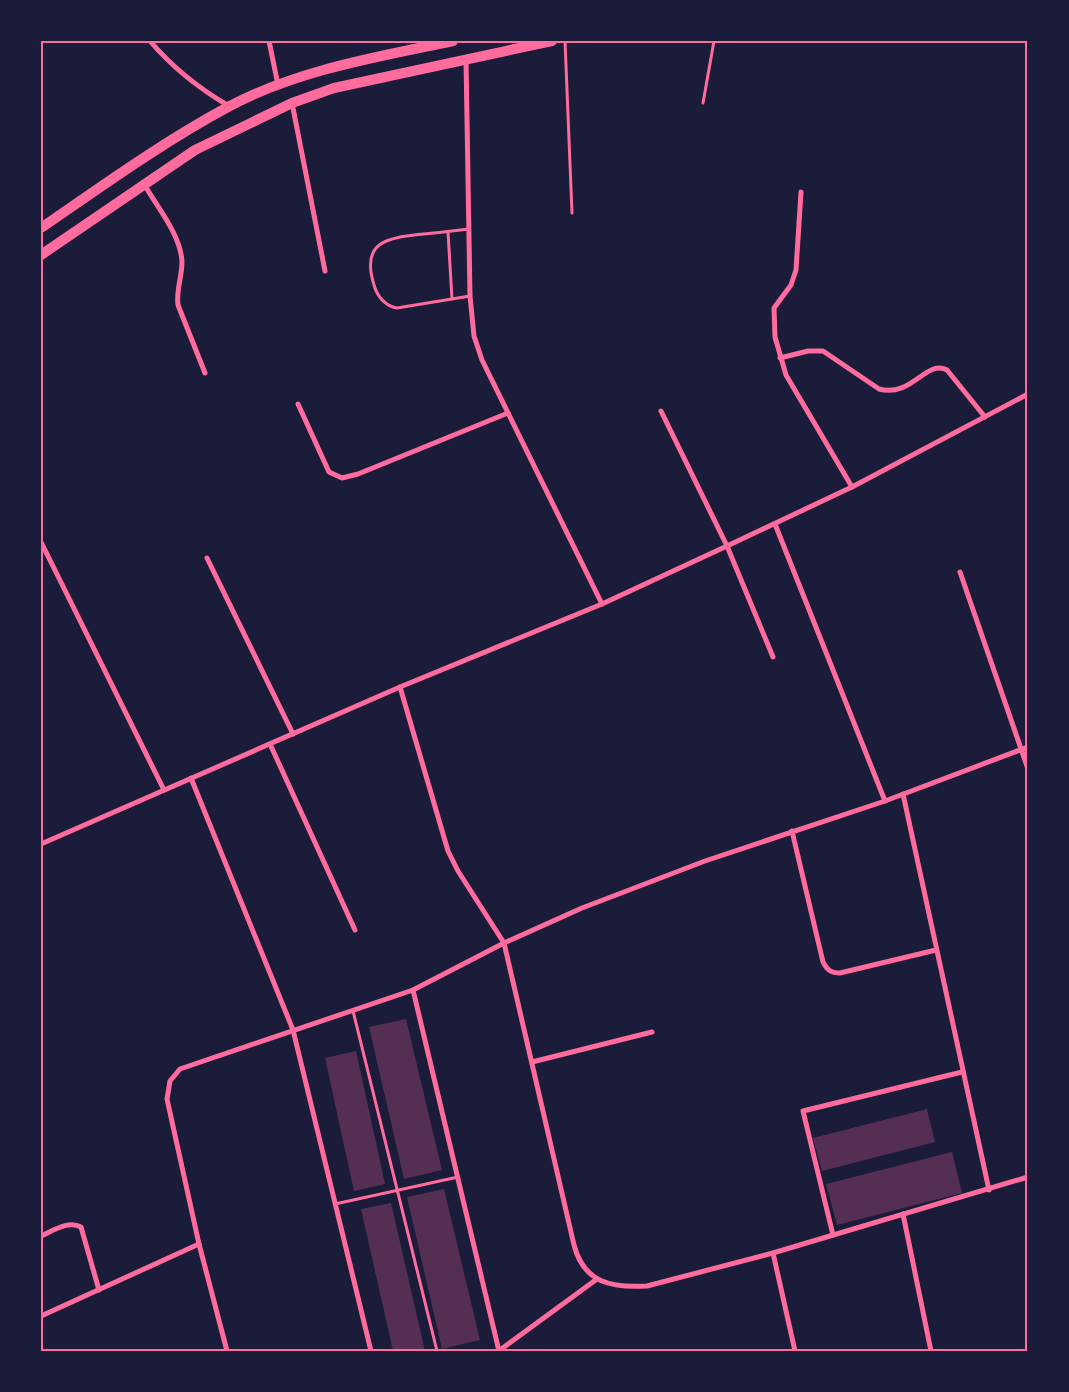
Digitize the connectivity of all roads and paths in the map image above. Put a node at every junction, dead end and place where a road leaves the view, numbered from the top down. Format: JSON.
{"nodes":[{"id":1,"x":150,"y":41,"type":"edge"},
{"id":2,"x":269,"y":41,"type":"edge"},
{"id":3,"x":453,"y":41,"type":"edge"},
{"id":4,"x":552,"y":41,"type":"edge"},
{"id":5,"x":565,"y":41,"type":"edge"},
{"id":6,"x":714,"y":41,"type":"edge"},
{"id":7,"x":466,"y":59,"type":"junction"},
{"id":8,"x":278,"y":85,"type":"junction"},
{"id":9,"x":292,"y":103,"type":"junction"},
{"id":10,"x":703,"y":103,"type":"dead end"},
{"id":11,"x":229,"y":106,"type":"junction"},
{"id":12,"x":143,"y":184,"type":"junction"},
{"id":13,"x":802,"y":192,"type":"dead end"},
{"id":14,"x":572,"y":213,"type":"dead end"},
{"id":15,"x":41,"y":228,"type":"edge"},
{"id":16,"x":469,"y":229,"type":"junction"},
{"id":17,"x":448,"y":232,"type":"junction"},
{"id":18,"x":41,"y":255,"type":"edge"},
{"id":19,"x":325,"y":271,"type":"dead end"},
{"id":20,"x":470,"y":296,"type":"junction"},
{"id":21,"x":452,"y":299,"type":"junction"},
{"id":22,"x":780,"y":358,"type":"junction"},
{"id":23,"x":205,"y":373,"type":"dead end"},
{"id":24,"x":1028,"y":394,"type":"edge"},
{"id":25,"x":298,"y":404,"type":"dead end"},
{"id":26,"x":661,"y":411,"type":"dead end"},
{"id":27,"x":508,"y":413,"type":"junction"},
{"id":28,"x":984,"y":417,"type":"junction"},
{"id":29,"x":852,"y":487,"type":"junction"},
{"id":30,"x":775,"y":524,"type":"junction"},
{"id":31,"x":41,"y":542,"type":"edge"},
{"id":32,"x":727,"y":546,"type":"junction"},
{"id":33,"x":207,"y":558,"type":"dead end"},
{"id":34,"x":960,"y":572,"type":"dead end"},
{"id":35,"x":602,"y":604,"type":"junction"},
{"id":36,"x":773,"y":656,"type":"dead end"},
{"id":37,"x":400,"y":687,"type":"junction"},
{"id":38,"x":293,"y":734,"type":"junction"},
{"id":39,"x":270,"y":744,"type":"junction"},
{"id":40,"x":1025,"y":748,"type":"edge"},
{"id":41,"x":1028,"y":769,"type":"edge"},
{"id":42,"x":192,"y":778,"type":"junction"},
{"id":43,"x":164,"y":790,"type":"junction"},
{"id":44,"x":903,"y":794,"type":"junction"},
{"id":45,"x":885,"y":800,"type":"junction"},
{"id":46,"x":792,"y":831,"type":"junction"},
{"id":47,"x":41,"y":844,"type":"edge"},
{"id":48,"x":355,"y":930,"type":"dead end"},
{"id":49,"x":504,"y":943,"type":"junction"},
{"id":50,"x":936,"y":950,"type":"junction"},
{"id":51,"x":414,"y":990,"type":"junction"},
{"id":52,"x":353,"y":1011,"type":"junction"},
{"id":53,"x":293,"y":1030,"type":"junction"},
{"id":54,"x":652,"y":1032,"type":"dead end"},
{"id":55,"x":532,"y":1062,"type":"junction"},
{"id":56,"x":962,"y":1072,"type":"junction"},
{"id":57,"x":458,"y":1177,"type":"junction"},
{"id":58,"x":1028,"y":1177,"type":"edge"},
{"id":59,"x":398,"y":1190,"type":"junction"},
{"id":60,"x":989,"y":1190,"type":"junction"},
{"id":61,"x":334,"y":1204,"type":"junction"},
{"id":62,"x":903,"y":1214,"type":"junction"},
{"id":63,"x":833,"y":1235,"type":"junction"},
{"id":64,"x":41,"y":1236,"type":"edge"},
{"id":65,"x":199,"y":1244,"type":"junction"},
{"id":66,"x":773,"y":1253,"type":"junction"},
{"id":67,"x":597,"y":1279,"type":"junction"},
{"id":68,"x":99,"y":1290,"type":"junction"},
{"id":69,"x":41,"y":1316,"type":"edge"},
{"id":70,"x":500,"y":1350,"type":"edge"},
{"id":71,"x":227,"y":1351,"type":"edge"},
{"id":72,"x":371,"y":1351,"type":"edge"},
{"id":73,"x":437,"y":1351,"type":"edge"},
{"id":74,"x":795,"y":1351,"type":"edge"},
{"id":75,"x":931,"y":1351,"type":"edge"}],
"edges":[{"from":1,"to":11,"type":"street"},
{"from":2,"to":8,"type":"street"},
{"from":3,"to":8,"type":"highway"},
{"from":4,"to":7,"type":"highway"},
{"from":5,"to":14,"type":"lane"},
{"from":6,"to":10,"type":"lane"},
{"from":7,"to":9,"type":"highway"},
{"from":7,"to":16,"type":"street"},
{"from":8,"to":11,"type":"highway"},
{"from":9,"to":12,"type":"highway"},
{"from":9,"to":19,"type":"street"},
{"from":11,"to":15,"type":"highway"},
{"from":12,"to":18,"type":"highway"},
{"from":12,"to":23,"type":"street"},
{"from":13,"to":22,"type":"street"},
{"from":16,"to":17,"type":"lane"},
{"from":16,"to":20,"type":"street"},
{"from":17,"to":21,"type":"lane"},
{"from":17,"to":21,"type":"lane"},
{"from":20,"to":21,"type":"lane"},
{"from":20,"to":27,"type":"street"},
{"from":22,"to":28,"type":"street"},
{"from":22,"to":29,"type":"street"},
{"from":24,"to":28,"type":"street"},
{"from":25,"to":27,"type":"street"},
{"from":26,"to":32,"type":"street"},
{"from":27,"to":35,"type":"street"},
{"from":28,"to":29,"type":"street"},
{"from":29,"to":30,"type":"street"},
{"from":30,"to":32,"type":"street"},
{"from":30,"to":45,"type":"street"},
{"from":31,"to":43,"type":"street"},
{"from":32,"to":35,"type":"street"},
{"from":32,"to":36,"type":"street"},
{"from":33,"to":38,"type":"street"},
{"from":34,"to":40,"type":"street"},
{"from":35,"to":37,"type":"street"},
{"from":37,"to":38,"type":"street"},
{"from":37,"to":49,"type":"street"},
{"from":38,"to":39,"type":"street"},
{"from":39,"to":42,"type":"street"},
{"from":39,"to":48,"type":"street"},
{"from":40,"to":41,"type":"street"},
{"from":40,"to":44,"type":"street"},
{"from":42,"to":43,"type":"street"},
{"from":42,"to":53,"type":"street"},
{"from":43,"to":47,"type":"street"},
{"from":44,"to":45,"type":"street"},
{"from":44,"to":50,"type":"street"},
{"from":45,"to":46,"type":"street"},
{"from":46,"to":49,"type":"street"},
{"from":46,"to":50,"type":"street"},
{"from":49,"to":51,"type":"street"},
{"from":49,"to":55,"type":"street"},
{"from":50,"to":56,"type":"street"},
{"from":51,"to":52,"type":"street"},
{"from":51,"to":57,"type":"street"},
{"from":52,"to":53,"type":"street"},
{"from":52,"to":59,"type":"lane"},
{"from":53,"to":61,"type":"street"},
{"from":53,"to":65,"type":"street"},
{"from":54,"to":55,"type":"street"},
{"from":55,"to":67,"type":"street"},
{"from":56,"to":60,"type":"street"},
{"from":56,"to":63,"type":"street"},
{"from":57,"to":59,"type":"lane"},
{"from":57,"to":70,"type":"street"},
{"from":58,"to":60,"type":"street"},
{"from":59,"to":61,"type":"lane"},
{"from":59,"to":73,"type":"lane"},
{"from":60,"to":62,"type":"street"},
{"from":61,"to":72,"type":"street"},
{"from":62,"to":63,"type":"street"},
{"from":62,"to":75,"type":"street"},
{"from":63,"to":66,"type":"street"},
{"from":64,"to":68,"type":"street"},
{"from":65,"to":68,"type":"street"},
{"from":65,"to":71,"type":"street"},
{"from":66,"to":67,"type":"street"},
{"from":66,"to":74,"type":"street"},
{"from":67,"to":70,"type":"street"},
{"from":68,"to":69,"type":"street"}]}
